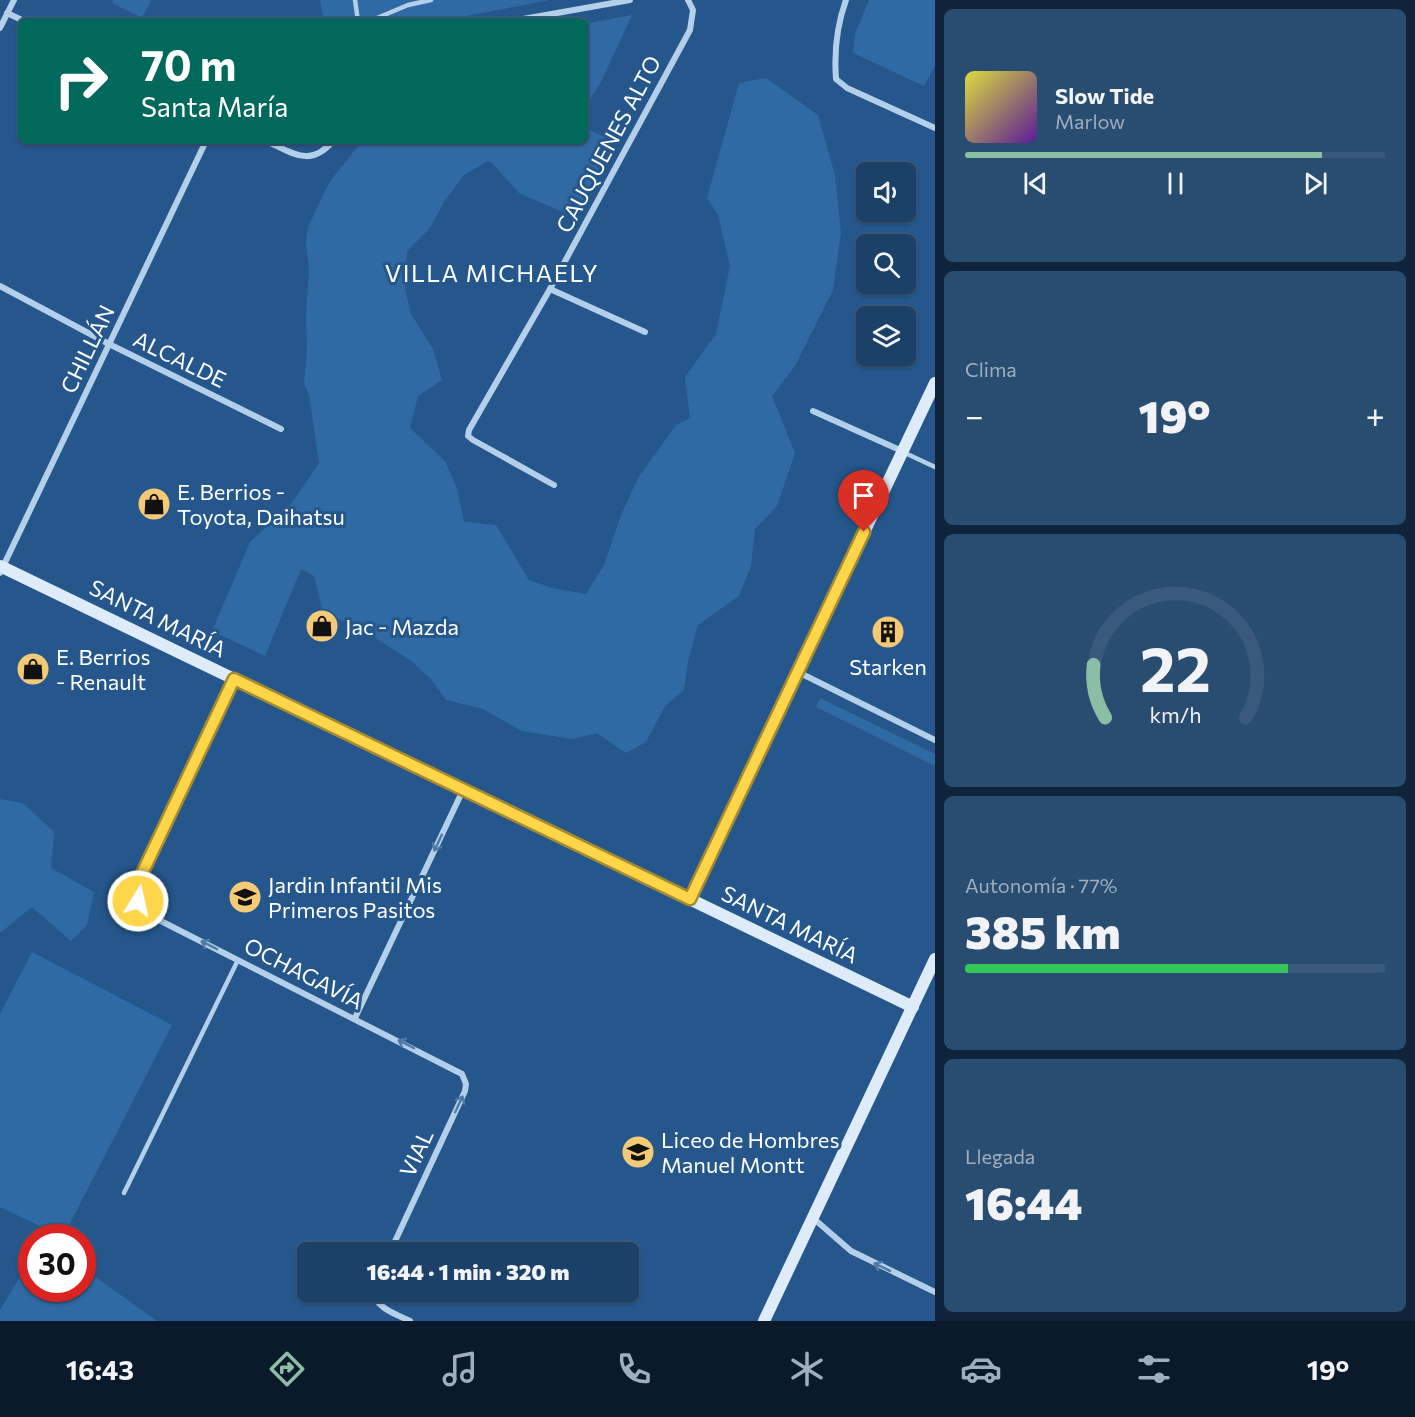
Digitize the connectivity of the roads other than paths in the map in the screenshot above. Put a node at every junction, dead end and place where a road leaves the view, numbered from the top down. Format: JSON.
{"nodes":[{"id":1,"x":14,"y":0,"type":"edge"},
{"id":2,"x":355,"y":0,"type":"edge"},
{"id":3,"x":431,"y":0,"type":"edge"},
{"id":4,"x":630,"y":0,"type":"edge"},
{"id":5,"x":688,"y":0,"type":"edge"},
{"id":6,"x":846,"y":0,"type":"edge"},
{"id":7,"x":7,"y":13,"type":"junction"},
{"id":8,"x":18,"y":18,"type":"edge"},
{"id":9,"x":358,"y":18,"type":"edge"},
{"id":10,"x":377,"y":18,"type":"edge"},
{"id":11,"x":529,"y":18,"type":"edge"},
{"id":12,"x":0,"y":28,"type":"edge"},
{"id":13,"x":935,"y":128,"type":"edge"},
{"id":14,"x":205,"y":144,"type":"edge"},
{"id":15,"x":278,"y":144,"type":"edge"},
{"id":16,"x":330,"y":144,"type":"edge"},
{"id":17,"x":0,"y":286,"type":"edge"},
{"id":18,"x":550,"y":289,"type":"junction"},
{"id":19,"x":645,"y":332,"type":"dead end"},
{"id":20,"x":109,"y":344,"type":"junction"},
{"id":21,"x":935,"y":383,"type":"edge"},
{"id":22,"x":813,"y":411,"type":"dead end"},
{"id":23,"x":281,"y":429,"type":"dead end"},
{"id":24,"x":902,"y":451,"type":"junction"},
{"id":25,"x":935,"y":467,"type":"edge"},
{"id":26,"x":554,"y":485,"type":"dead end"},
{"id":27,"x":1,"y":569,"type":"edge"},
{"id":28,"x":798,"y":672,"type":"junction"},
{"id":29,"x":234,"y":679,"type":"junction"},
{"id":30,"x":935,"y":740,"type":"edge"},
{"id":31,"x":464,"y":790,"type":"junction"},
{"id":32,"x":690,"y":899,"type":"junction"},
{"id":33,"x":935,"y":959,"type":"edge"},
{"id":34,"x":238,"y":960,"type":"junction"},
{"id":35,"x":913,"y":1007,"type":"junction"},
{"id":36,"x":355,"y":1018,"type":"junction"},
{"id":37,"x":458,"y":1070,"type":"joint"},
{"id":38,"x":124,"y":1193,"type":"dead end"},
{"id":39,"x":813,"y":1218,"type":"junction"},
{"id":40,"x":395,"y":1242,"type":"edge"},
{"id":41,"x":935,"y":1292,"type":"edge"},
{"id":42,"x":378,"y":1302,"type":"edge"},
{"id":43,"x":410,"y":1321,"type":"edge"},
{"id":44,"x":764,"y":1321,"type":"edge"}],
"edges":[{"from":1,"to":7,"type":"street"},
{"from":2,"to":9,"type":"lane"},
{"from":3,"to":10,"type":"lane"},
{"from":4,"to":11,"type":"street"},
{"from":5,"to":18,"type":"street","name":"CAUQUENES ALTO"},
{"from":6,"to":13,"type":"street"},
{"from":7,"to":8,"type":"street"},
{"from":7,"to":12,"type":"street"},
{"from":14,"to":20,"type":"street","name":"CHILLÁN"},
{"from":15,"to":16,"type":"street"},
{"from":17,"to":20,"type":"street","name":"ALCALDE"},
{"from":18,"to":19,"type":"street"},
{"from":18,"to":26,"type":"street","name":"CAUQUENES ALTO"},
{"from":20,"to":23,"type":"street","name":"ALCALDE"},
{"from":20,"to":27,"type":"street","name":"CHILLÁN"},
{"from":21,"to":24,"type":"main road"},
{"from":22,"to":24,"type":"street"},
{"from":24,"to":25,"type":"lane"},
{"from":24,"to":28,"type":"main road"},
{"from":27,"to":29,"type":"main road","name":"SANTA MARÍA"},
{"from":28,"to":30,"type":"street"},
{"from":28,"to":32,"type":"main road"},
{"from":29,"to":31,"type":"main road","name":"SANTA MARÍA"},
{"from":34,"to":29,"type":"street","name":"OCHAGAVÍA","one_way":true},
{"from":31,"to":32,"type":"main road","name":"SANTA MARÍA"},
{"from":31,"to":36,"type":"street","one_way":true},
{"from":32,"to":35,"type":"main road","name":"SANTA MARÍA"},
{"from":33,"to":35,"type":"main road"},
{"from":34,"to":36,"type":"street","name":"OCHAGAVÍA"},
{"from":34,"to":38,"type":"lane"},
{"from":35,"to":39,"type":"main road"},
{"from":37,"to":36,"type":"street","name":"OCHAGAVÍA","one_way":true},
{"from":40,"to":37,"type":"street","name":"VIAL","one_way":true},
{"from":41,"to":39,"type":"street","one_way":true},
{"from":39,"to":44,"type":"main road"},
{"from":42,"to":43,"type":"street"}]}
